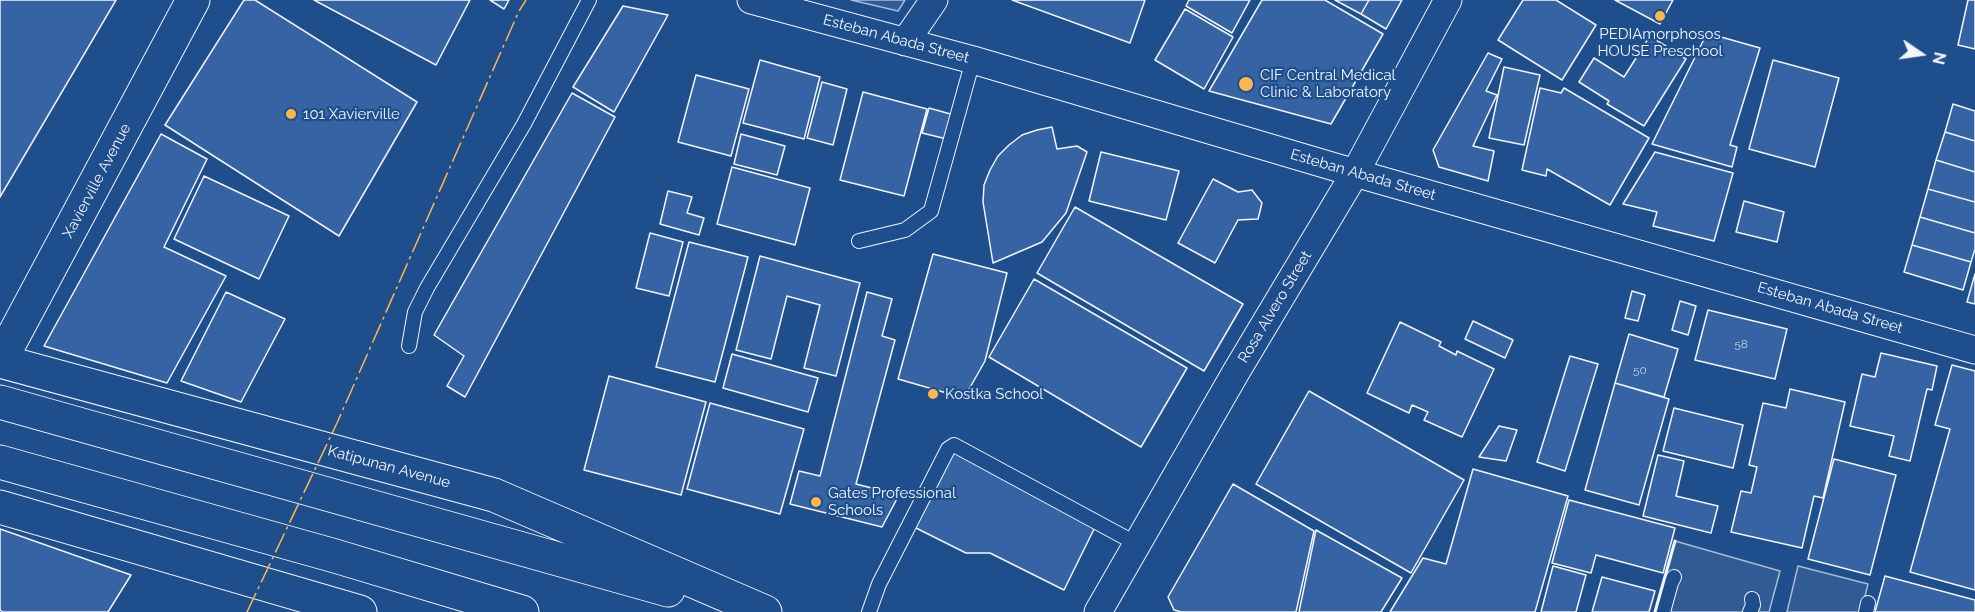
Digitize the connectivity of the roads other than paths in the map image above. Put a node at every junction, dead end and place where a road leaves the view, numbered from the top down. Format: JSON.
{"nodes":[{"id":1,"x":193,"y":0,"type":"edge"},
{"id":2,"x":589,"y":0,"type":"edge"},
{"id":3,"x":752,"y":0,"type":"edge"},
{"id":4,"x":934,"y":0,"type":"edge"},
{"id":5,"x":1448,"y":0,"type":"edge"},
{"id":6,"x":905,"y":42,"type":"junction"},
{"id":7,"x":973,"y":60,"type":"junction"},
{"id":8,"x":1355,"y":173,"type":"junction"},
{"id":9,"x":859,"y":241,"type":"dead end"},
{"id":10,"x":409,"y":345,"type":"dead end"},
{"id":11,"x":1975,"y":350,"type":"edge"},
{"id":12,"x":0,"y":361,"type":"edge"},
{"id":13,"x":0,"y":402,"type":"edge"},
{"id":14,"x":0,"y":462,"type":"edge"},
{"id":15,"x":0,"y":507,"type":"edge"},
{"id":16,"x":1137,"y":544,"type":"junction"},
{"id":17,"x":1674,"y":578,"type":"dead end"},
{"id":18,"x":324,"y":607,"type":"edge"},
{"id":19,"x":360,"y":612,"type":"edge"},
{"id":20,"x":522,"y":612,"type":"edge"},
{"id":21,"x":745,"y":612,"type":"edge"},
{"id":22,"x":765,"y":612,"type":"edge"},
{"id":23,"x":869,"y":612,"type":"edge"},
{"id":24,"x":1098,"y":612,"type":"edge"},
{"id":25,"x":1663,"y":612,"type":"edge"}],
"edges":[{"from":1,"to":12,"type":"main road","name":"Xavierville Avenue"},
{"from":2,"to":10,"type":"lane"},
{"from":3,"to":6,"type":"street","name":"Esteban Abada Street"},
{"from":4,"to":6,"type":"street"},
{"from":5,"to":8,"type":"street","name":"Rosa Alvero Street"},
{"from":6,"to":7,"type":"street","name":"Esteban Abada Street"},
{"from":7,"to":8,"type":"street","name":"Esteban Abada Street"},
{"from":7,"to":9,"type":"lane"},
{"from":8,"to":11,"type":"street","name":"Esteban Abada Street"},
{"from":8,"to":16,"type":"street","name":"Rosa Alvero Street"},
{"from":12,"to":22,"type":"main road","name":"Katipunan Avenue"},
{"from":13,"to":21,"type":"main road"},
{"from":14,"to":20,"type":"main road"},
{"from":15,"to":18,"type":"main road"},
{"from":16,"to":23,"type":"lane"},
{"from":16,"to":24,"type":"street","name":"Rosa Alvero Street"},
{"from":17,"to":25,"type":"lane"},
{"from":18,"to":19,"type":"main road"}]}
